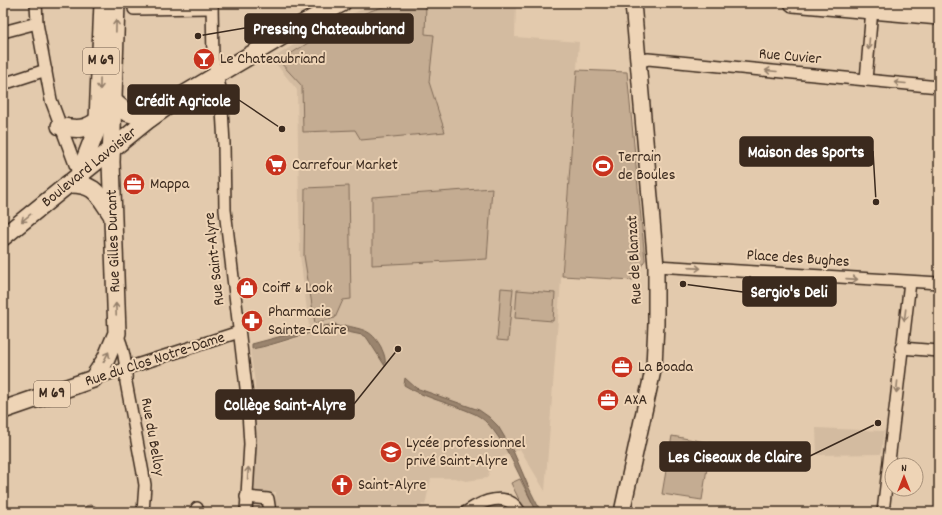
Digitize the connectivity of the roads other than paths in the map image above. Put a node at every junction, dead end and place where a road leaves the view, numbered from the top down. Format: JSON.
{"nodes":[{"id":1,"x":36,"y":3,"type":"edge"},
{"id":2,"x":103,"y":3,"type":"edge"},
{"id":3,"x":116,"y":3,"type":"edge"},
{"id":4,"x":342,"y":3,"type":"edge"},
{"id":5,"x":633,"y":3,"type":"edge"},
{"id":6,"x":793,"y":3,"type":"edge"},
{"id":7,"x":212,"y":6,"type":"edge"},
{"id":8,"x":134,"y":9,"type":"dead end"},
{"id":9,"x":872,"y":9,"type":"junction"},
{"id":10,"x":939,"y":16,"type":"edge"},
{"id":11,"x":37,"y":23,"type":"junction"},
{"id":12,"x":3,"y":32,"type":"edge"},
{"id":13,"x":639,"y":62,"type":"junction"},
{"id":14,"x":46,"y":70,"type":"junction"},
{"id":15,"x":217,"y":75,"type":"junction"},
{"id":16,"x":866,"y":80,"type":"junction"},
{"id":17,"x":3,"y":84,"type":"edge"},
{"id":18,"x":939,"y":86,"type":"edge"},
{"id":19,"x":113,"y":100,"type":"junction"},
{"id":20,"x":149,"y":119,"type":"junction"},
{"id":21,"x":98,"y":120,"type":"junction"},
{"id":22,"x":60,"y":126,"type":"junction"},
{"id":23,"x":111,"y":149,"type":"junction"},
{"id":24,"x":73,"y":180,"type":"junction"},
{"id":25,"x":112,"y":215,"type":"junction"},
{"id":26,"x":3,"y":237,"type":"edge"},
{"id":27,"x":656,"y":266,"type":"junction"},
{"id":28,"x":910,"y":282,"type":"junction"},
{"id":29,"x":939,"y":283,"type":"edge"},
{"id":30,"x":239,"y":332,"type":"junction"},
{"id":31,"x":117,"y":333,"type":"junction"},
{"id":32,"x":901,"y":348,"type":"junction"},
{"id":33,"x":939,"y":351,"type":"edge"},
{"id":34,"x":127,"y":368,"type":"junction"},
{"id":35,"x":93,"y":379,"type":"junction"},
{"id":36,"x":3,"y":410,"type":"edge"},
{"id":37,"x":246,"y":497,"type":"junction"},
{"id":38,"x":144,"y":512,"type":"edge"},
{"id":39,"x":246,"y":512,"type":"edge"},
{"id":40,"x":270,"y":512,"type":"edge"},
{"id":41,"x":466,"y":512,"type":"edge"},
{"id":42,"x":520,"y":512,"type":"edge"},
{"id":43,"x":622,"y":512,"type":"edge"},
{"id":44,"x":883,"y":512,"type":"edge"}],
"edges":[{"from":1,"to":11,"type":"street"},
{"from":2,"to":21,"type":"main road","number":"M 69","one_way":true},
{"from":19,"to":3,"type":"main road","number":"M 69","one_way":true},
{"from":4,"to":15,"type":"main road","name":"Boulevard Lavoisier"},
{"from":5,"to":13,"type":"street","name":"Rue de Blanzat"},
{"from":6,"to":9,"type":"main road"},
{"from":7,"to":8,"type":"street"},
{"from":7,"to":15,"type":"street","name":"Rue Saint-Alyre"},
{"from":9,"to":10,"type":"main road"},
{"from":9,"to":16,"type":"street","one_way":true},
{"from":11,"to":12,"type":"street"},
{"from":11,"to":14,"type":"street"},
{"from":16,"to":13,"type":"street","name":"Rue Cuvier","one_way":true},
{"from":13,"to":27,"type":"street","name":"Rue de Blanzat"},
{"from":14,"to":17,"type":"street"},
{"from":14,"to":22,"type":"street"},
{"from":15,"to":20,"type":"main road","name":"Boulevard Lavoisier"},
{"from":15,"to":30,"type":"street","name":"Rue Saint-Alyre"},
{"from":18,"to":16,"type":"street","name":"Rue Cuvier","one_way":true},
{"from":19,"to":20,"type":"main road"},
{"from":19,"to":23,"type":"main road","number":"M 69"},
{"from":20,"to":23,"type":"main road","name":"Boulevard Lavoisier"},
{"from":21,"to":22,"type":"main road"},
{"from":21,"to":24,"type":"main road","number":"M 69"},
{"from":22,"to":24,"type":"street"},
{"from":23,"to":24,"type":"main road","name":"Boulevard Lavoisier"},
{"from":23,"to":25,"type":"main road","name":"Rue Gilles Durant","number":"M 69"},
{"from":24,"to":25,"type":"main road"},
{"from":24,"to":26,"type":"main road","name":"Boulevard Lavoisier","number":"M 69","one_way":true},
{"from":31,"to":25,"type":"main road","name":"Rue Gilles Durant","number":"M 69","one_way":true},
{"from":27,"to":28,"type":"street","name":"Place des Bughes","one_way":true},
{"from":27,"to":43,"type":"street","name":"Rue de Blanzat"},
{"from":28,"to":29,"type":"street","name":"Place des Bughes"},
{"from":28,"to":32,"type":"street","one_way":true},
{"from":30,"to":34,"type":"street","name":"Rue du Clos Notre-Dame"},
{"from":37,"to":30,"type":"street","name":"Rue Saint-Alyre","one_way":true},
{"from":31,"to":34,"type":"street","name":"Rue Gilles Durant"},
{"from":35,"to":31,"type":"main road","name":"Rue Gilles Durant","number":"M 69","one_way":true},
{"from":32,"to":33,"type":"street"},
{"from":32,"to":44,"type":"street","one_way":true},
{"from":34,"to":35,"type":"street","name":"Rue du Clos Notre-Dame"},
{"from":34,"to":38,"type":"street","name":"Rue du Belloy"},
{"from":35,"to":36,"type":"main road","name":"Rue du Clos Notre-Dame","number":"M 69"},
{"from":37,"to":39,"type":"street","name":"Rue Saint-Alyre"},
{"from":37,"to":40,"type":"street"},
{"from":41,"to":42,"type":"street"}]}
